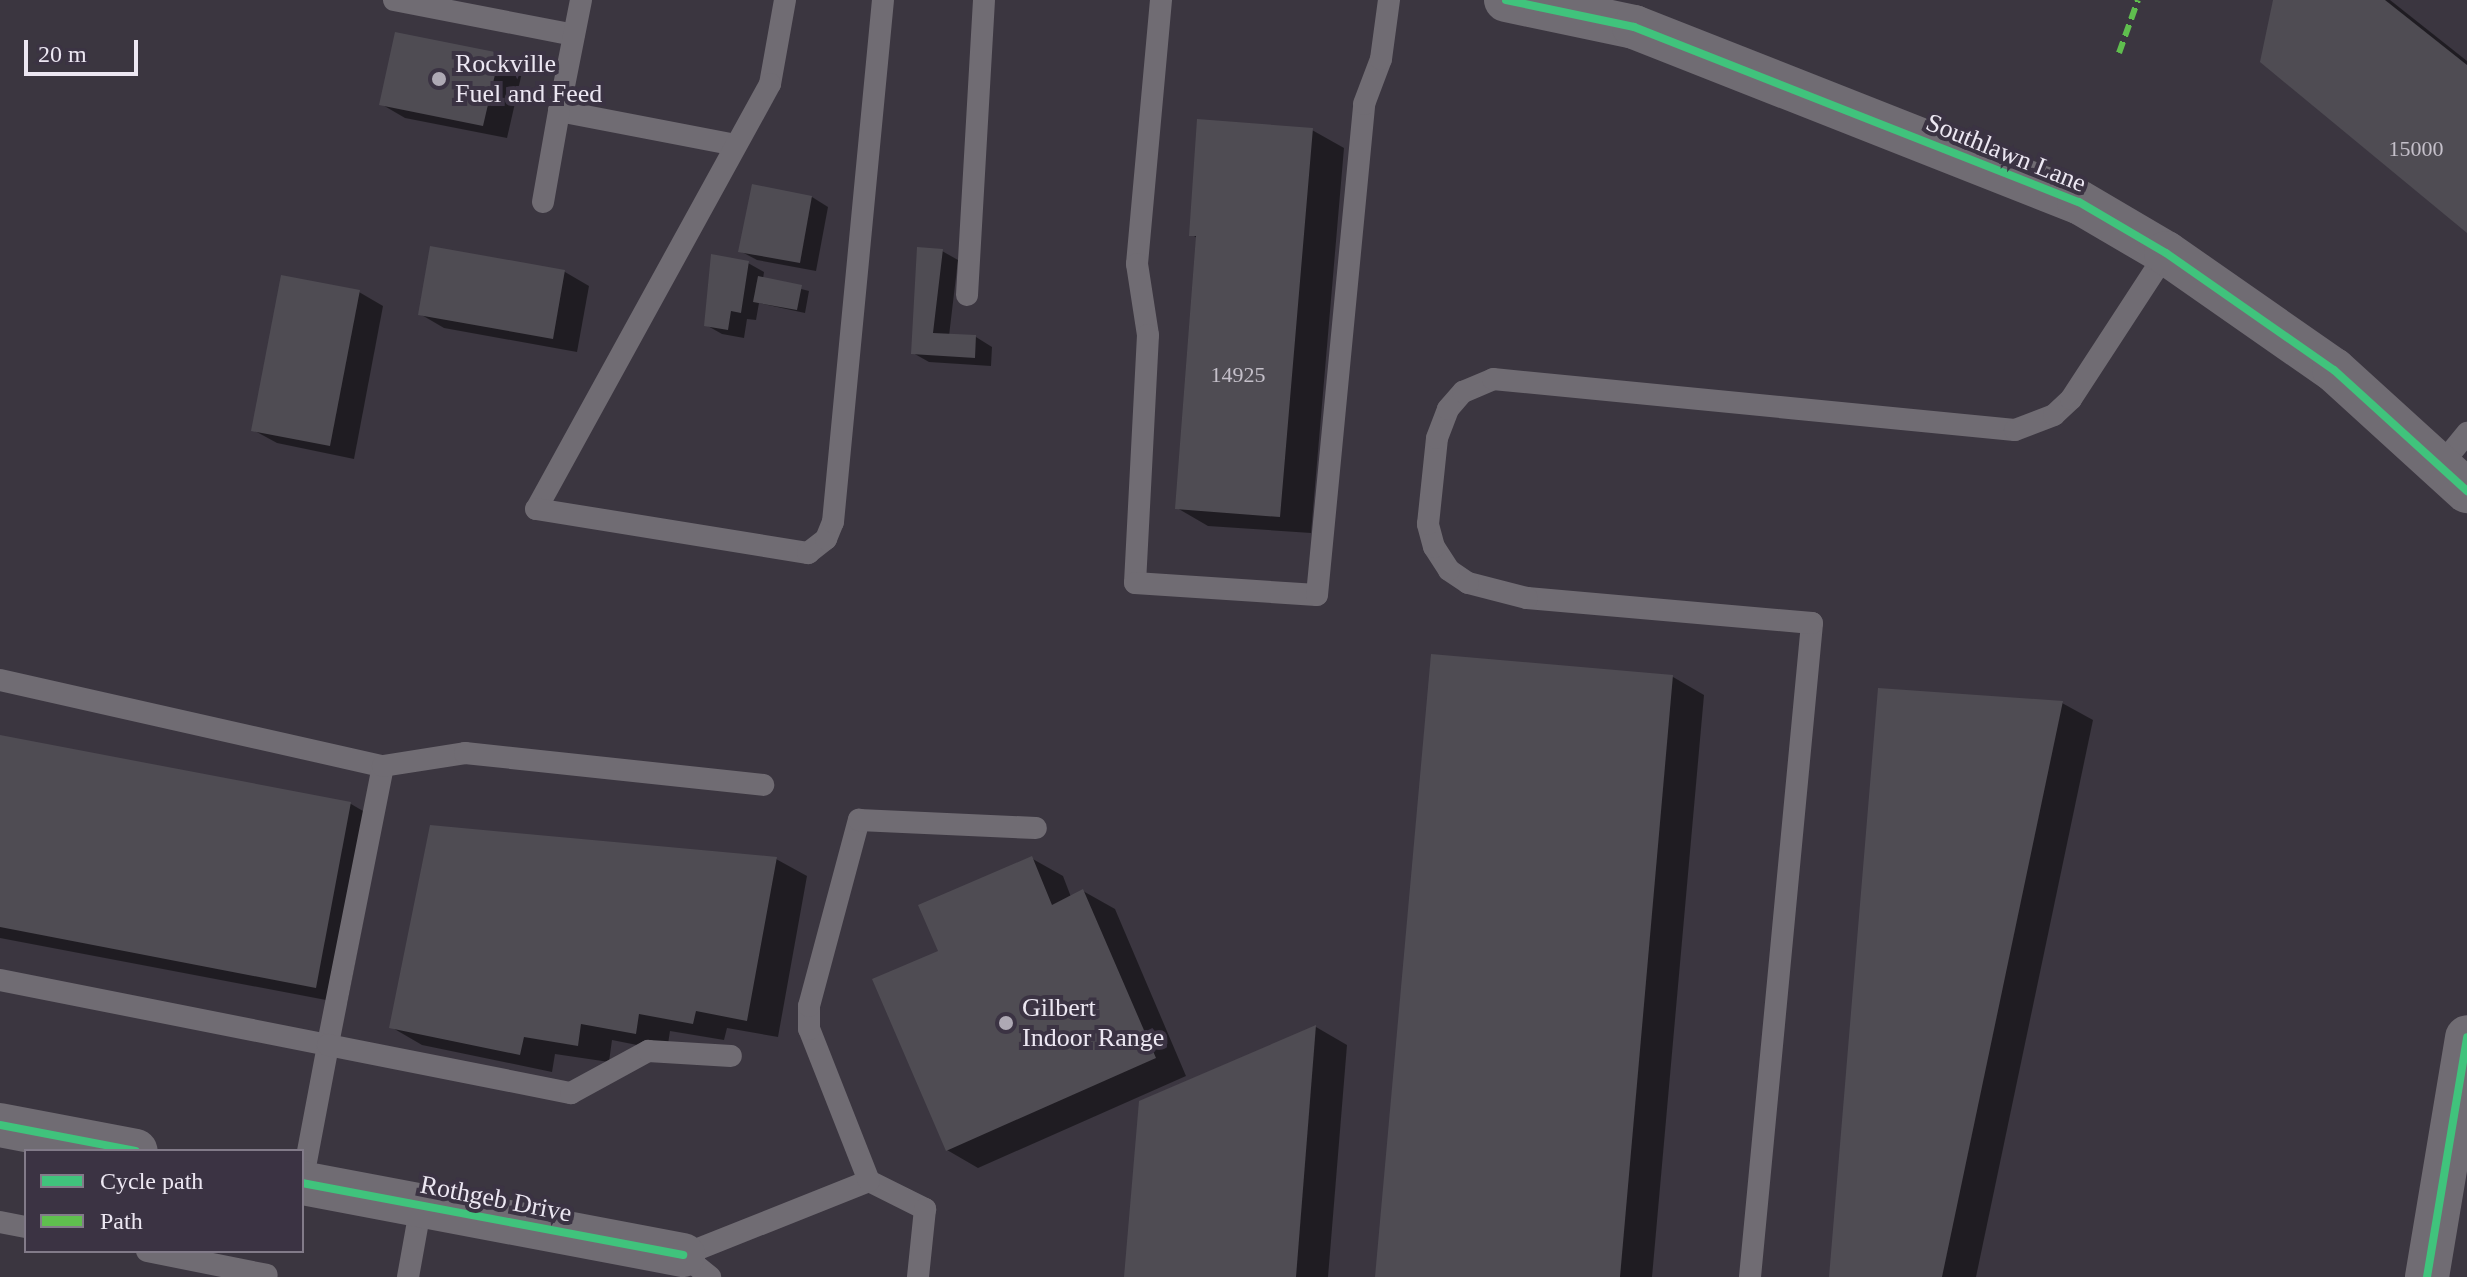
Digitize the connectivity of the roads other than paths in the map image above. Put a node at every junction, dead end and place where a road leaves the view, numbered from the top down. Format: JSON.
{"nodes":[{"id":1,"x":394,"y":0,"type":"edge"},
{"id":2,"x":581,"y":0,"type":"edge"},
{"id":3,"x":785,"y":0,"type":"edge"},
{"id":4,"x":883,"y":0,"type":"edge"},
{"id":5,"x":984,"y":0,"type":"edge"},
{"id":6,"x":1161,"y":0,"type":"edge"},
{"id":7,"x":1389,"y":0,"type":"edge"},
{"id":8,"x":1506,"y":0,"type":"edge"},
{"id":9,"x":574,"y":35,"type":"junction"},
{"id":10,"x":559,"y":111,"type":"junction"},
{"id":11,"x":736,"y":145,"type":"junction"},
{"id":12,"x":543,"y":202,"type":"dead end"},
{"id":13,"x":2166,"y":253,"type":"junction"},
{"id":14,"x":967,"y":295,"type":"dead end"},
{"id":15,"x":2467,"y":433,"type":"edge"},
{"id":16,"x":2454,"y":479,"type":"edge"},
{"id":17,"x":0,"y":680,"type":"edge"},
{"id":18,"x":383,"y":766,"type":"junction"},
{"id":19,"x":763,"y":785,"type":"dead end"},
{"id":20,"x":1036,"y":828,"type":"dead end"},
{"id":21,"x":0,"y":980,"type":"edge"},
{"id":22,"x":2467,"y":1040,"type":"edge"},
{"id":23,"x":328,"y":1045,"type":"junction"},
{"id":24,"x":731,"y":1056,"type":"dead end"},
{"id":25,"x":0,"y":1125,"type":"edge"},
{"id":26,"x":126,"y":1149,"type":"edge"},
{"id":27,"x":304,"y":1172,"type":"edge"},
{"id":28,"x":869,"y":1181,"type":"junction"},
{"id":29,"x":304,"y":1183,"type":"edge"},
{"id":30,"x":421,"y":1205,"type":"junction"},
{"id":31,"x":0,"y":1222,"type":"edge"},
{"id":32,"x":24,"y":1227,"type":"edge"},
{"id":33,"x":157,"y":1253,"type":"edge"},
{"id":34,"x":696,"y":1266,"type":"edge"},
{"id":35,"x":267,"y":1275,"type":"dead end"},
{"id":36,"x":408,"y":1277,"type":"edge"},
{"id":37,"x":918,"y":1277,"type":"edge"},
{"id":38,"x":1750,"y":1277,"type":"edge"},
{"id":39,"x":2427,"y":1277,"type":"edge"}],
"edges":[{"from":1,"to":9,"type":"lane"},
{"from":2,"to":9,"type":"lane"},
{"from":3,"to":11,"type":"lane"},
{"from":4,"to":11,"type":"lane"},
{"from":5,"to":14,"type":"lane"},
{"from":6,"to":7,"type":"lane"},
{"from":8,"to":13,"type":"street","name":"Southlawn Lane"},
{"from":9,"to":10,"type":"lane"},
{"from":10,"to":11,"type":"lane"},
{"from":10,"to":12,"type":"lane"},
{"from":13,"to":16,"type":"street","name":"Southlawn Lane"},
{"from":13,"to":38,"type":"lane"},
{"from":15,"to":16,"type":"lane"},
{"from":17,"to":18,"type":"lane"},
{"from":18,"to":19,"type":"lane"},
{"from":18,"to":23,"type":"lane"},
{"from":20,"to":28,"type":"lane"},
{"from":21,"to":23,"type":"lane"},
{"from":22,"to":39,"type":"street"},
{"from":23,"to":24,"type":"lane"},
{"from":23,"to":27,"type":"lane"},
{"from":25,"to":26,"type":"street"},
{"from":28,"to":34,"type":"lane"},
{"from":28,"to":37,"type":"lane"},
{"from":29,"to":30,"type":"street","name":"Rothgeb Drive"},
{"from":30,"to":34,"type":"street","name":"Rothgeb Drive"},
{"from":30,"to":36,"type":"lane"},
{"from":31,"to":32,"type":"lane"},
{"from":33,"to":35,"type":"lane"}]}
